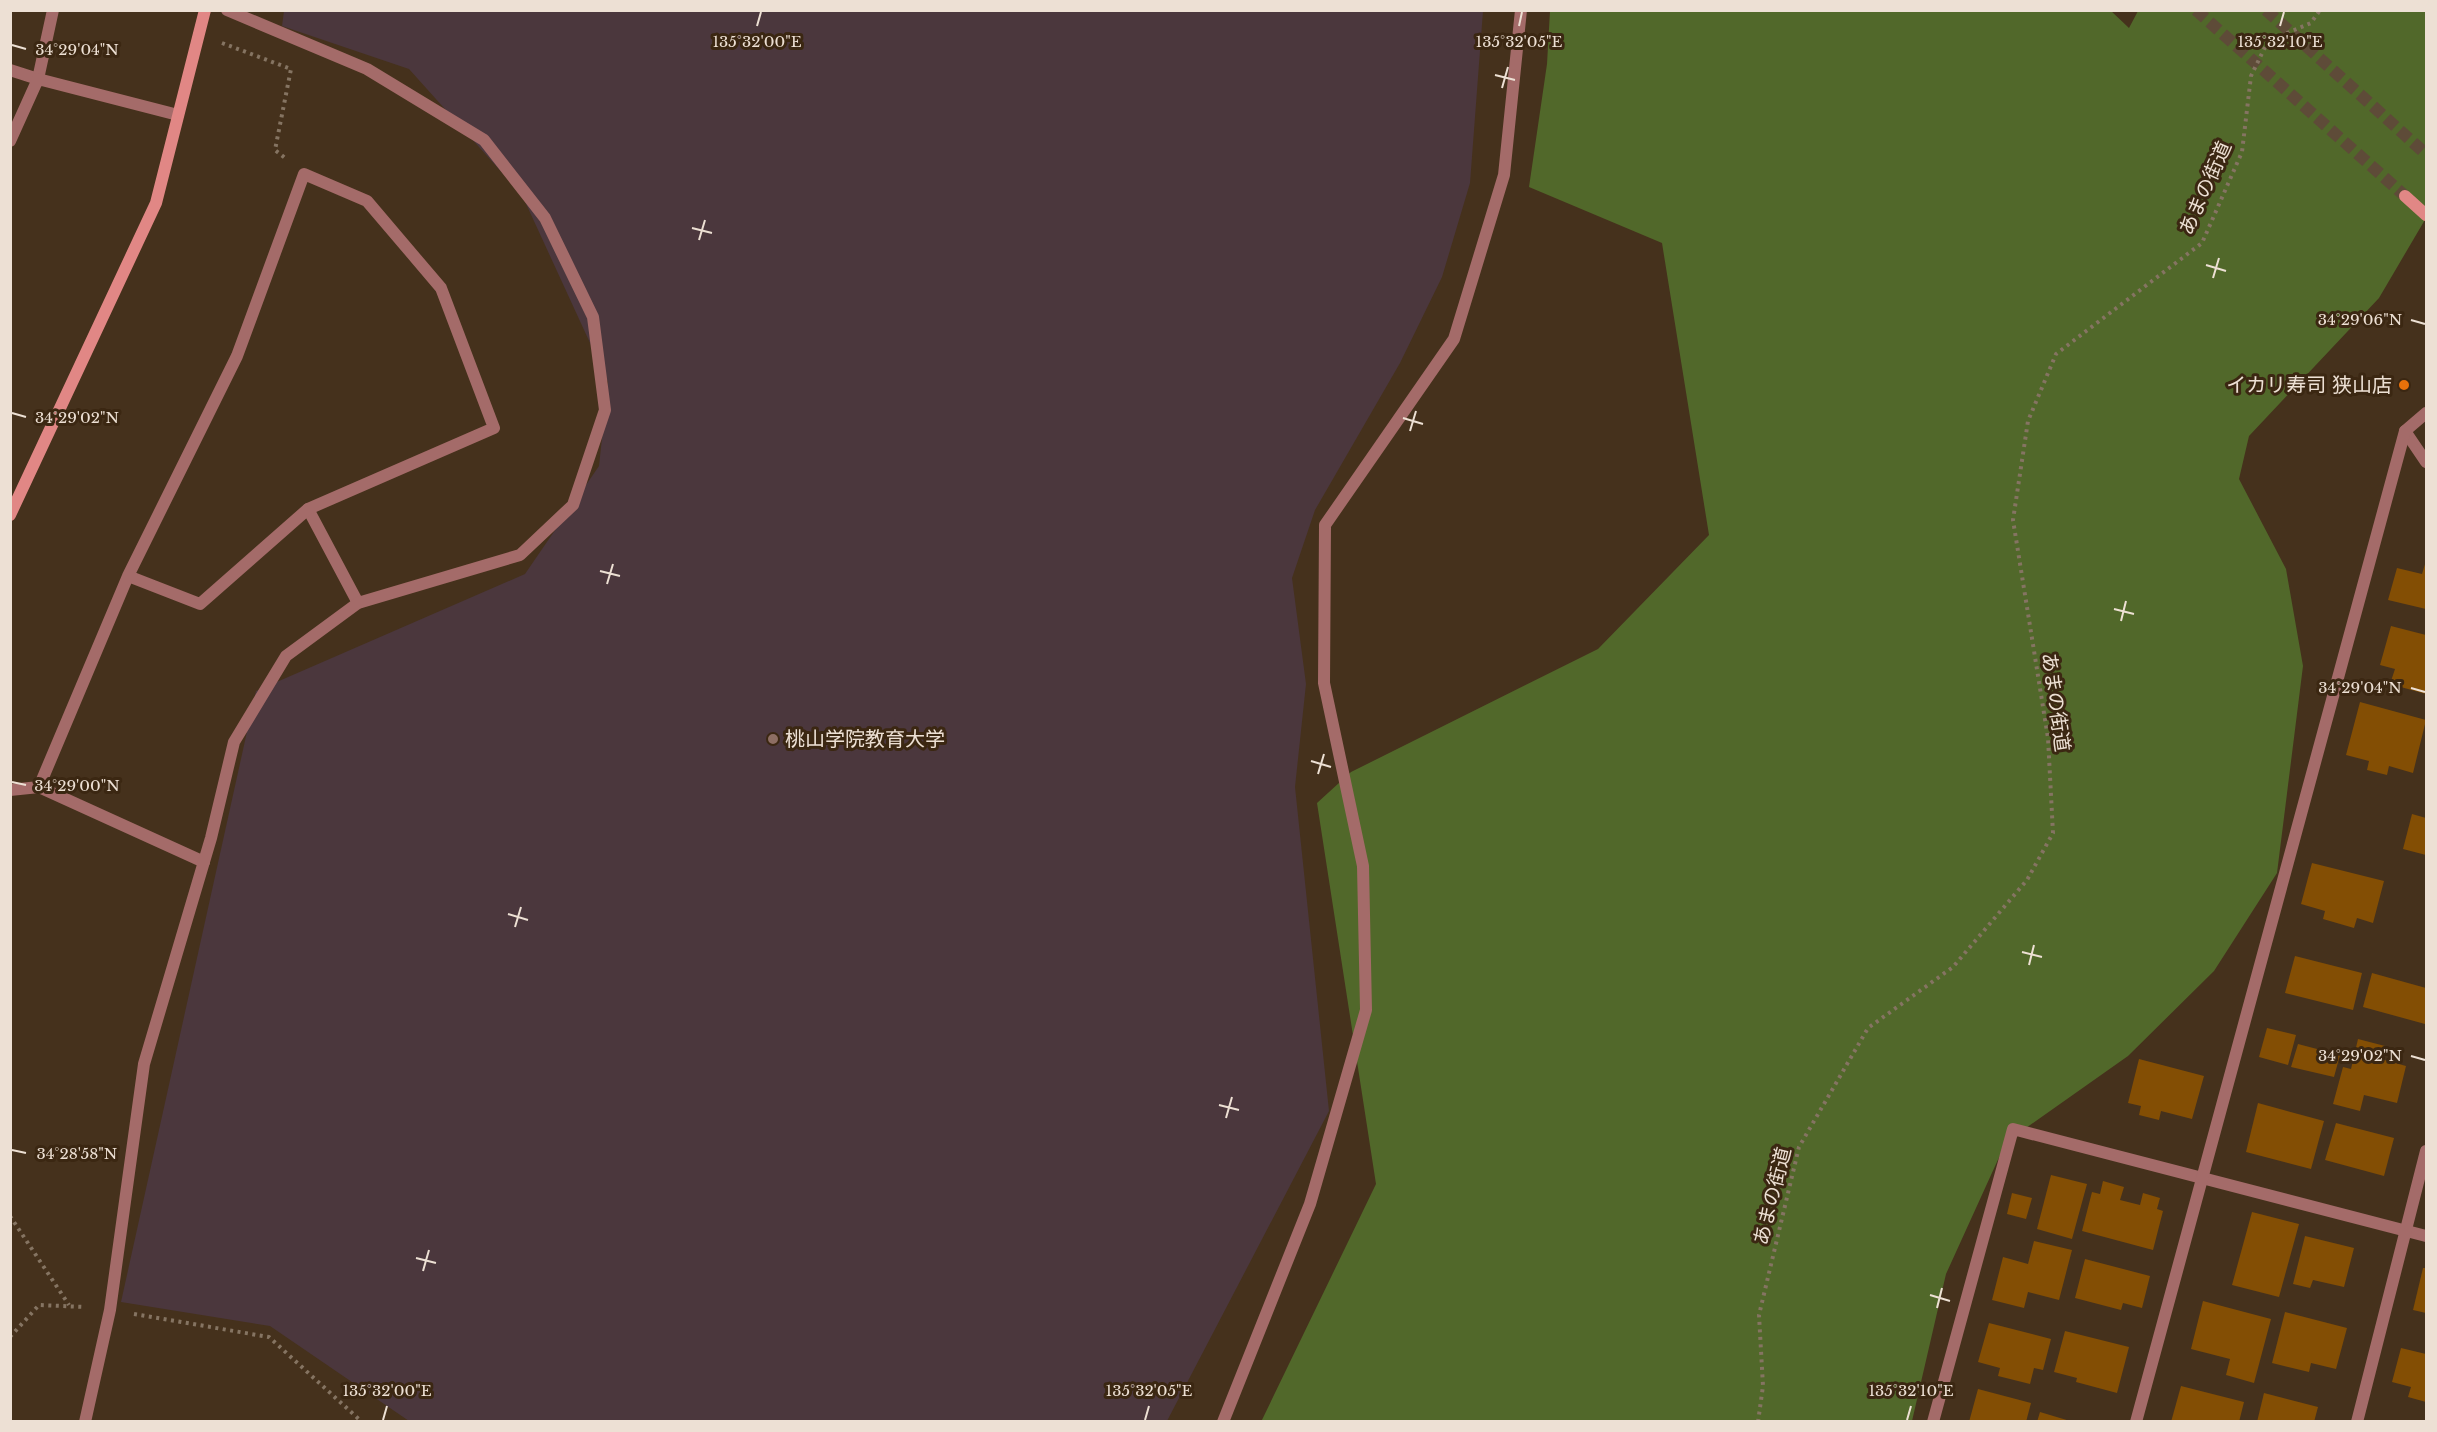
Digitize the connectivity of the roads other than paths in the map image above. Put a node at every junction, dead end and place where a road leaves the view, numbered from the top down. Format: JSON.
{"nodes":[{"id":1,"x":53,"y":10,"type":"edge"},
{"id":2,"x":205,"y":10,"type":"edge"},
{"id":3,"x":228,"y":10,"type":"edge"},
{"id":4,"x":1521,"y":10,"type":"edge"},
{"id":5,"x":10,"y":70,"type":"edge"},
{"id":6,"x":38,"y":79,"type":"junction"},
{"id":7,"x":177,"y":115,"type":"junction"},
{"id":8,"x":10,"y":141,"type":"edge"},
{"id":9,"x":2404,"y":196,"type":"tunnel mouth"},
{"id":10,"x":2427,"y":215,"type":"edge"},
{"id":11,"x":2427,"y":412,"type":"edge"},
{"id":12,"x":2405,"y":431,"type":"junction"},
{"id":13,"x":2427,"y":462,"type":"edge"},
{"id":14,"x":308,"y":509,"type":"junction"},
{"id":15,"x":10,"y":514,"type":"edge"},
{"id":16,"x":128,"y":576,"type":"junction"},
{"id":17,"x":358,"y":603,"type":"junction"},
{"id":18,"x":39,"y":787,"type":"junction"},
{"id":19,"x":10,"y":790,"type":"edge"},
{"id":20,"x":204,"y":862,"type":"junction"},
{"id":21,"x":2427,"y":1151,"type":"edge"},
{"id":22,"x":2202,"y":1178,"type":"junction"},
{"id":23,"x":2405,"y":1231,"type":"junction"},
{"id":24,"x":2427,"y":1236,"type":"edge"},
{"id":25,"x":85,"y":1422,"type":"edge"},
{"id":26,"x":1223,"y":1422,"type":"edge"},
{"id":27,"x":1933,"y":1422,"type":"edge"},
{"id":28,"x":2136,"y":1422,"type":"edge"},
{"id":29,"x":2357,"y":1422,"type":"edge"}],
"edges":[{"from":1,"to":6,"type":"street"},
{"from":2,"to":7,"type":"street"},
{"from":3,"to":17,"type":"street"},
{"from":4,"to":26,"type":"street"},
{"from":5,"to":6,"type":"street"},
{"from":6,"to":7,"type":"street"},
{"from":6,"to":8,"type":"street"},
{"from":7,"to":15,"type":"street"},
{"from":9,"to":10,"type":"street"},
{"from":11,"to":12,"type":"street"},
{"from":12,"to":13,"type":"street"},
{"from":12,"to":22,"type":"street"},
{"from":14,"to":16,"type":"street"},
{"from":14,"to":16,"type":"street"},
{"from":14,"to":17,"type":"street"},
{"from":16,"to":18,"type":"street"},
{"from":17,"to":20,"type":"street"},
{"from":18,"to":19,"type":"street"},
{"from":18,"to":20,"type":"street"},
{"from":20,"to":25,"type":"street"},
{"from":21,"to":23,"type":"street"},
{"from":22,"to":23,"type":"street"},
{"from":22,"to":27,"type":"street"},
{"from":22,"to":28,"type":"street"},
{"from":23,"to":24,"type":"street"},
{"from":23,"to":29,"type":"street"}]}
